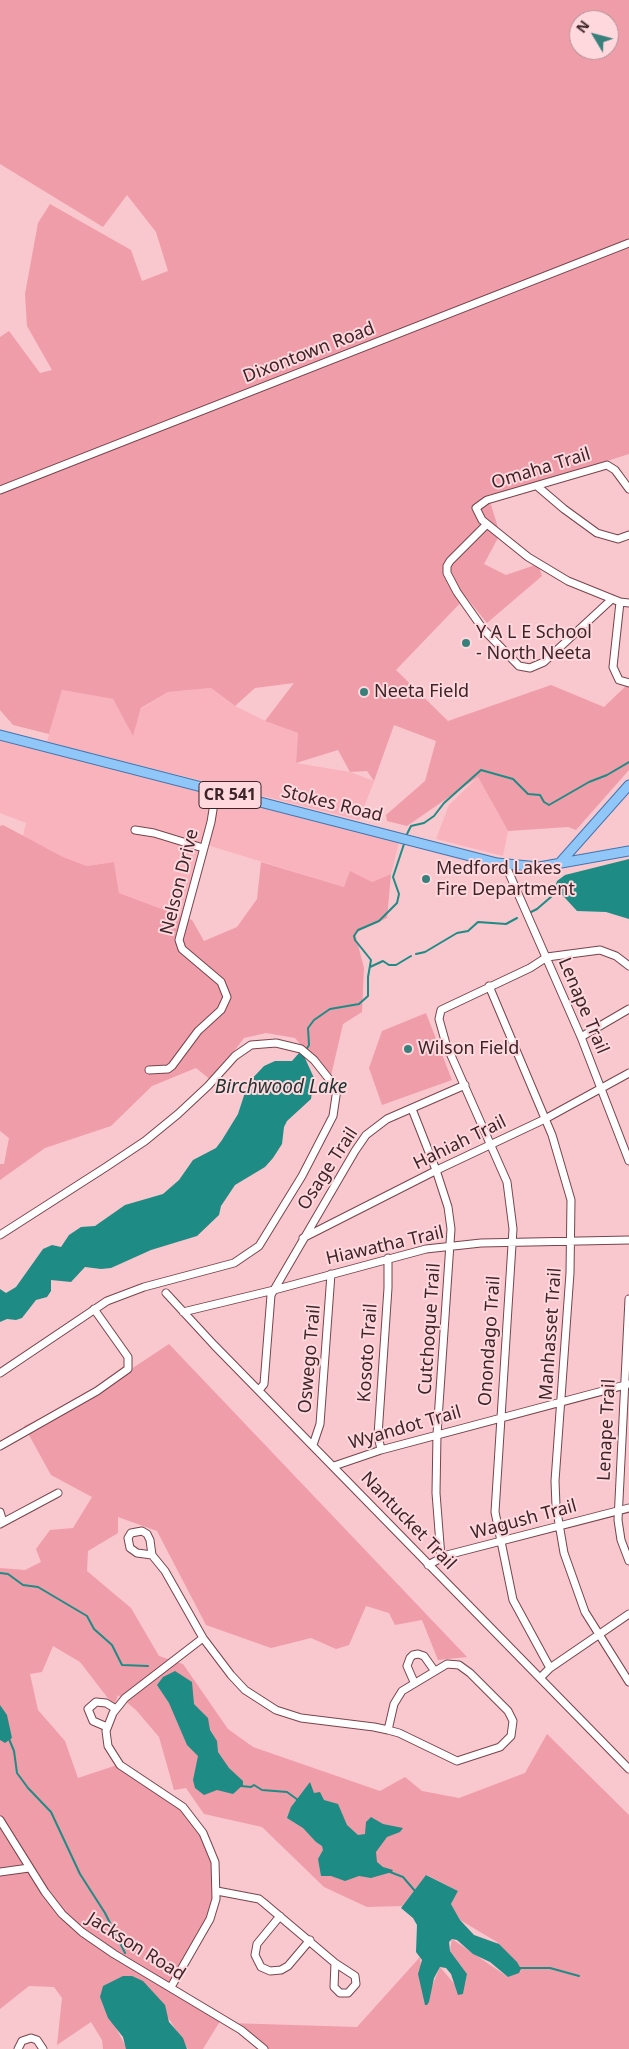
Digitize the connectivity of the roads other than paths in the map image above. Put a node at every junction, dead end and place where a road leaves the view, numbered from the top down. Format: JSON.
{"nodes":[{"id":1,"x":629,"y":243,"type":"edge"},
{"id":2,"x":537,"y":486,"type":"junction"},
{"id":3,"x":0,"y":490,"type":"edge"},
{"id":4,"x":629,"y":490,"type":"edge"},
{"id":5,"x":487,"y":524,"type":"junction"},
{"id":6,"x":629,"y":535,"type":"edge"},
{"id":7,"x":612,"y":599,"type":"junction"},
{"id":8,"x":620,"y":602,"type":"junction"},
{"id":9,"x":629,"y":603,"type":"edge"},
{"id":10,"x":629,"y":683,"type":"edge"},
{"id":11,"x":0,"y":734,"type":"edge"},
{"id":12,"x":629,"y":785,"type":"edge"},
{"id":13,"x":216,"y":791,"type":"junction"},
{"id":14,"x":135,"y":830,"type":"dead end"},
{"id":15,"x":203,"y":848,"type":"junction"},
{"id":16,"x":629,"y":851,"type":"edge"},
{"id":17,"x":505,"y":864,"type":"junction"},
{"id":18,"x":558,"y":865,"type":"junction"},
{"id":19,"x":547,"y":957,"type":"junction"},
{"id":20,"x":629,"y":966,"type":"edge"},
{"id":21,"x":489,"y":986,"type":"junction"},
{"id":22,"x":629,"y":1009,"type":"edge"},
{"id":23,"x":581,"y":1037,"type":"junction"},
{"id":24,"x":149,"y":1070,"type":"dead end"},
{"id":25,"x":629,"y":1073,"type":"edge"},
{"id":26,"x":465,"y":1085,"type":"junction"},
{"id":27,"x":601,"y":1088,"type":"junction"},
{"id":28,"x":412,"y":1109,"type":"junction"},
{"id":29,"x":545,"y":1119,"type":"junction"},
{"id":30,"x":491,"y":1144,"type":"junction"},
{"id":31,"x":629,"y":1161,"type":"edge"},
{"id":32,"x":436,"y":1170,"type":"junction"},
{"id":33,"x":0,"y":1234,"type":"edge"},
{"id":34,"x":303,"y":1238,"type":"junction"},
{"id":35,"x":629,"y":1240,"type":"edge"},
{"id":36,"x":570,"y":1241,"type":"junction"},
{"id":37,"x":512,"y":1242,"type":"junction"},
{"id":38,"x":452,"y":1245,"type":"junction"},
{"id":39,"x":388,"y":1258,"type":"junction"},
{"id":40,"x":331,"y":1274,"type":"junction"},
{"id":41,"x":274,"y":1290,"type":"junction"},
{"id":42,"x":166,"y":1293,"type":"dead end"},
{"id":43,"x":629,"y":1299,"type":"edge"},
{"id":44,"x":94,"y":1309,"type":"junction"},
{"id":45,"x":183,"y":1312,"type":"junction"},
{"id":46,"x":0,"y":1373,"type":"edge"},
{"id":47,"x":627,"y":1385,"type":"edge"},
{"id":48,"x":260,"y":1390,"type":"junction"},
{"id":49,"x":561,"y":1402,"type":"junction"},
{"id":50,"x":499,"y":1418,"type":"junction"},
{"id":51,"x":437,"y":1434,"type":"junction"},
{"id":52,"x":313,"y":1445,"type":"junction"},
{"id":53,"x":0,"y":1446,"type":"edge"},
{"id":54,"x":381,"y":1450,"type":"junction"},
{"id":55,"x":334,"y":1466,"type":"junction"},
{"id":56,"x":58,"y":1493,"type":"dead end"},
{"id":57,"x":629,"y":1508,"type":"edge"},
{"id":58,"x":618,"y":1511,"type":"junction"},
{"id":59,"x":0,"y":1512,"type":"edge"},
{"id":60,"x":2,"y":1523,"type":"edge"},
{"id":61,"x":560,"y":1525,"type":"junction"},
{"id":62,"x":499,"y":1542,"type":"junction"},
{"id":63,"x":152,"y":1555,"type":"dead end"},
{"id":64,"x":441,"y":1557,"type":"junction"},
{"id":65,"x":629,"y":1560,"type":"edge"},
{"id":66,"x":428,"y":1565,"type":"junction"},
{"id":67,"x":629,"y":1614,"type":"edge"},
{"id":68,"x":599,"y":1634,"type":"junction"},
{"id":69,"x":203,"y":1638,"type":"junction"},
{"id":70,"x":550,"y":1668,"type":"junction"},
{"id":71,"x":434,"y":1670,"type":"junction"},
{"id":72,"x":540,"y":1678,"type":"junction"},
{"id":73,"x":414,"y":1682,"type":"junction"},
{"id":74,"x":629,"y":1682,"type":"edge"},
{"id":75,"x":116,"y":1709,"type":"junction"},
{"id":76,"x":107,"y":1727,"type":"junction"},
{"id":77,"x":388,"y":1730,"type":"junction"},
{"id":78,"x":629,"y":1770,"type":"edge"},
{"id":79,"x":0,"y":1820,"type":"edge"},
{"id":80,"x":29,"y":1868,"type":"junction"},
{"id":81,"x":0,"y":1872,"type":"edge"},
{"id":82,"x":217,"y":1891,"type":"junction"},
{"id":83,"x":280,"y":1916,"type":"junction"},
{"id":84,"x":310,"y":1940,"type":"junction"},
{"id":85,"x":335,"y":1963,"type":"dead end"},
{"id":86,"x":171,"y":1987,"type":"junction"},
{"id":87,"x":18,"y":2049,"type":"edge"},
{"id":88,"x":43,"y":2049,"type":"edge"},
{"id":89,"x":264,"y":2049,"type":"edge"}],
"edges":[{"from":1,"to":3,"type":"street","name":"Dixontown Road"},
{"from":2,"to":4,"type":"street","name":"Omaha Trail"},
{"from":2,"to":5,"type":"street","name":"Omaha Trail"},
{"from":2,"to":6,"type":"street"},
{"from":5,"to":7,"type":"street"},
{"from":5,"to":7,"type":"street"},
{"from":7,"to":8,"type":"street"},
{"from":8,"to":9,"type":"street"},
{"from":8,"to":10,"type":"street"},
{"from":11,"to":13,"type":"main road","name":"Stokes Road","number":"CR 541"},
{"from":12,"to":18,"type":"main road"},
{"from":13,"to":15,"type":"street","name":"Nelson Drive"},
{"from":13,"to":17,"type":"main road","name":"Stokes Road","number":"CR 541"},
{"from":14,"to":15,"type":"street"},
{"from":15,"to":24,"type":"street","name":"Nelson Drive"},
{"from":16,"to":18,"type":"main road","name":"Stokes Road","number":"CR 541"},
{"from":17,"to":18,"type":"main road","name":"Stokes Road","number":"CR 541"},
{"from":17,"to":19,"type":"street","name":"Lenape Trail"},
{"from":19,"to":20,"type":"street"},
{"from":19,"to":21,"type":"street"},
{"from":19,"to":23,"type":"street","name":"Lenape Trail"},
{"from":21,"to":26,"type":"street","name":"Onondago Trail"},
{"from":21,"to":29,"type":"street","name":"Manhasset Trail"},
{"from":22,"to":23,"type":"street"},
{"from":23,"to":27,"type":"street","name":"Lenape Trail"},
{"from":25,"to":27,"type":"street","name":"Hahiah Trail"},
{"from":26,"to":28,"type":"street","name":"Osage Trail"},
{"from":26,"to":30,"type":"street","name":"Onondago Trail"},
{"from":27,"to":29,"type":"street","name":"Hahiah Trail"},
{"from":27,"to":31,"type":"street","name":"Lenape Trail"},
{"from":28,"to":32,"type":"street","name":"Cutchoque Trail"},
{"from":28,"to":34,"type":"street","name":"Osage Trail"},
{"from":29,"to":30,"type":"street","name":"Hahiah Trail"},
{"from":29,"to":36,"type":"street","name":"Manhasset Trail"},
{"from":30,"to":32,"type":"street","name":"Hahiah Trail"},
{"from":30,"to":37,"type":"street","name":"Onondago Trail"},
{"from":32,"to":34,"type":"street","name":"Hahiah Trail"},
{"from":32,"to":38,"type":"street","name":"Cutchoque Trail"},
{"from":33,"to":44,"type":"street"},
{"from":34,"to":41,"type":"street","name":"Osage Trail"},
{"from":35,"to":36,"type":"street","name":"Hiawatha Trail"},
{"from":36,"to":37,"type":"street","name":"Hiawatha Trail"},
{"from":36,"to":49,"type":"street","name":"Manhasset Trail"},
{"from":37,"to":38,"type":"street","name":"Hiawatha Trail"},
{"from":37,"to":50,"type":"street","name":"Onondago Trail"},
{"from":38,"to":39,"type":"street","name":"Hiawatha Trail"},
{"from":38,"to":51,"type":"street","name":"Cutchoque Trail"},
{"from":39,"to":40,"type":"street","name":"Hiawatha Trail"},
{"from":39,"to":54,"type":"street","name":"Kosoto Trail"},
{"from":40,"to":41,"type":"street","name":"Hiawatha Trail"},
{"from":40,"to":52,"type":"street","name":"Oswego Trail"},
{"from":41,"to":45,"type":"street","name":"Hiawatha Trail"},
{"from":41,"to":48,"type":"street","name":"Osage Trail"},
{"from":42,"to":45,"type":"street","name":"Nantucket Trail"},
{"from":43,"to":47,"type":"street","name":"Lenape Trail"},
{"from":44,"to":46,"type":"street"},
{"from":44,"to":53,"type":"street"},
{"from":45,"to":48,"type":"street","name":"Nantucket Trail"},
{"from":47,"to":49,"type":"street","name":"Wyandot Trail"},
{"from":47,"to":58,"type":"street","name":"Lenape Trail"},
{"from":48,"to":52,"type":"street","name":"Nantucket Trail"},
{"from":49,"to":50,"type":"street","name":"Wyandot Trail"},
{"from":49,"to":61,"type":"street","name":"Manhasset Trail"},
{"from":50,"to":51,"type":"street","name":"Wyandot Trail"},
{"from":50,"to":62,"type":"street","name":"Onondago Trail"},
{"from":51,"to":54,"type":"street","name":"Wyandot Trail"},
{"from":51,"to":64,"type":"street","name":"Cutchoque Trail"},
{"from":52,"to":55,"type":"street","name":"Nantucket Trail"},
{"from":54,"to":55,"type":"street","name":"Wyandot Trail"},
{"from":55,"to":66,"type":"street","name":"Nantucket Trail"},
{"from":56,"to":60,"type":"street"},
{"from":57,"to":58,"type":"street","name":"Wagush Trail"},
{"from":58,"to":61,"type":"street","name":"Wagush Trail"},
{"from":58,"to":65,"type":"street","name":"Lenape Trail"},
{"from":59,"to":60,"type":"street"},
{"from":61,"to":62,"type":"street","name":"Wagush Trail"},
{"from":61,"to":68,"type":"street","name":"Manhasset Trail"},
{"from":62,"to":64,"type":"street","name":"Wagush Trail"},
{"from":62,"to":70,"type":"street","name":"Onondago Trail"},
{"from":63,"to":69,"type":"street"},
{"from":64,"to":66,"type":"street","name":"Wagush Trail"},
{"from":66,"to":72,"type":"street","name":"Nantucket Trail"},
{"from":67,"to":68,"type":"street"},
{"from":68,"to":70,"type":"street"},
{"from":68,"to":74,"type":"street","name":"Manhasset Trail"},
{"from":69,"to":75,"type":"street"},
{"from":69,"to":77,"type":"street"},
{"from":70,"to":72,"type":"street"},
{"from":71,"to":73,"type":"street"},
{"from":71,"to":73,"type":"street"},
{"from":71,"to":77,"type":"street"},
{"from":72,"to":78,"type":"street","name":"Nantucket Trail"},
{"from":73,"to":77,"type":"street"},
{"from":75,"to":76,"type":"street"},
{"from":75,"to":76,"type":"street"},
{"from":76,"to":82,"type":"street"},
{"from":79,"to":80,"type":"street","name":"Jackson Road"},
{"from":80,"to":81,"type":"street"},
{"from":80,"to":86,"type":"street","name":"Jackson Road"},
{"from":82,"to":83,"type":"street"},
{"from":82,"to":86,"type":"street"},
{"from":83,"to":84,"type":"street"},
{"from":83,"to":84,"type":"street"},
{"from":84,"to":85,"type":"street"},
{"from":86,"to":89,"type":"street","name":"Jackson Road"},
{"from":87,"to":88,"type":"street"}]}
